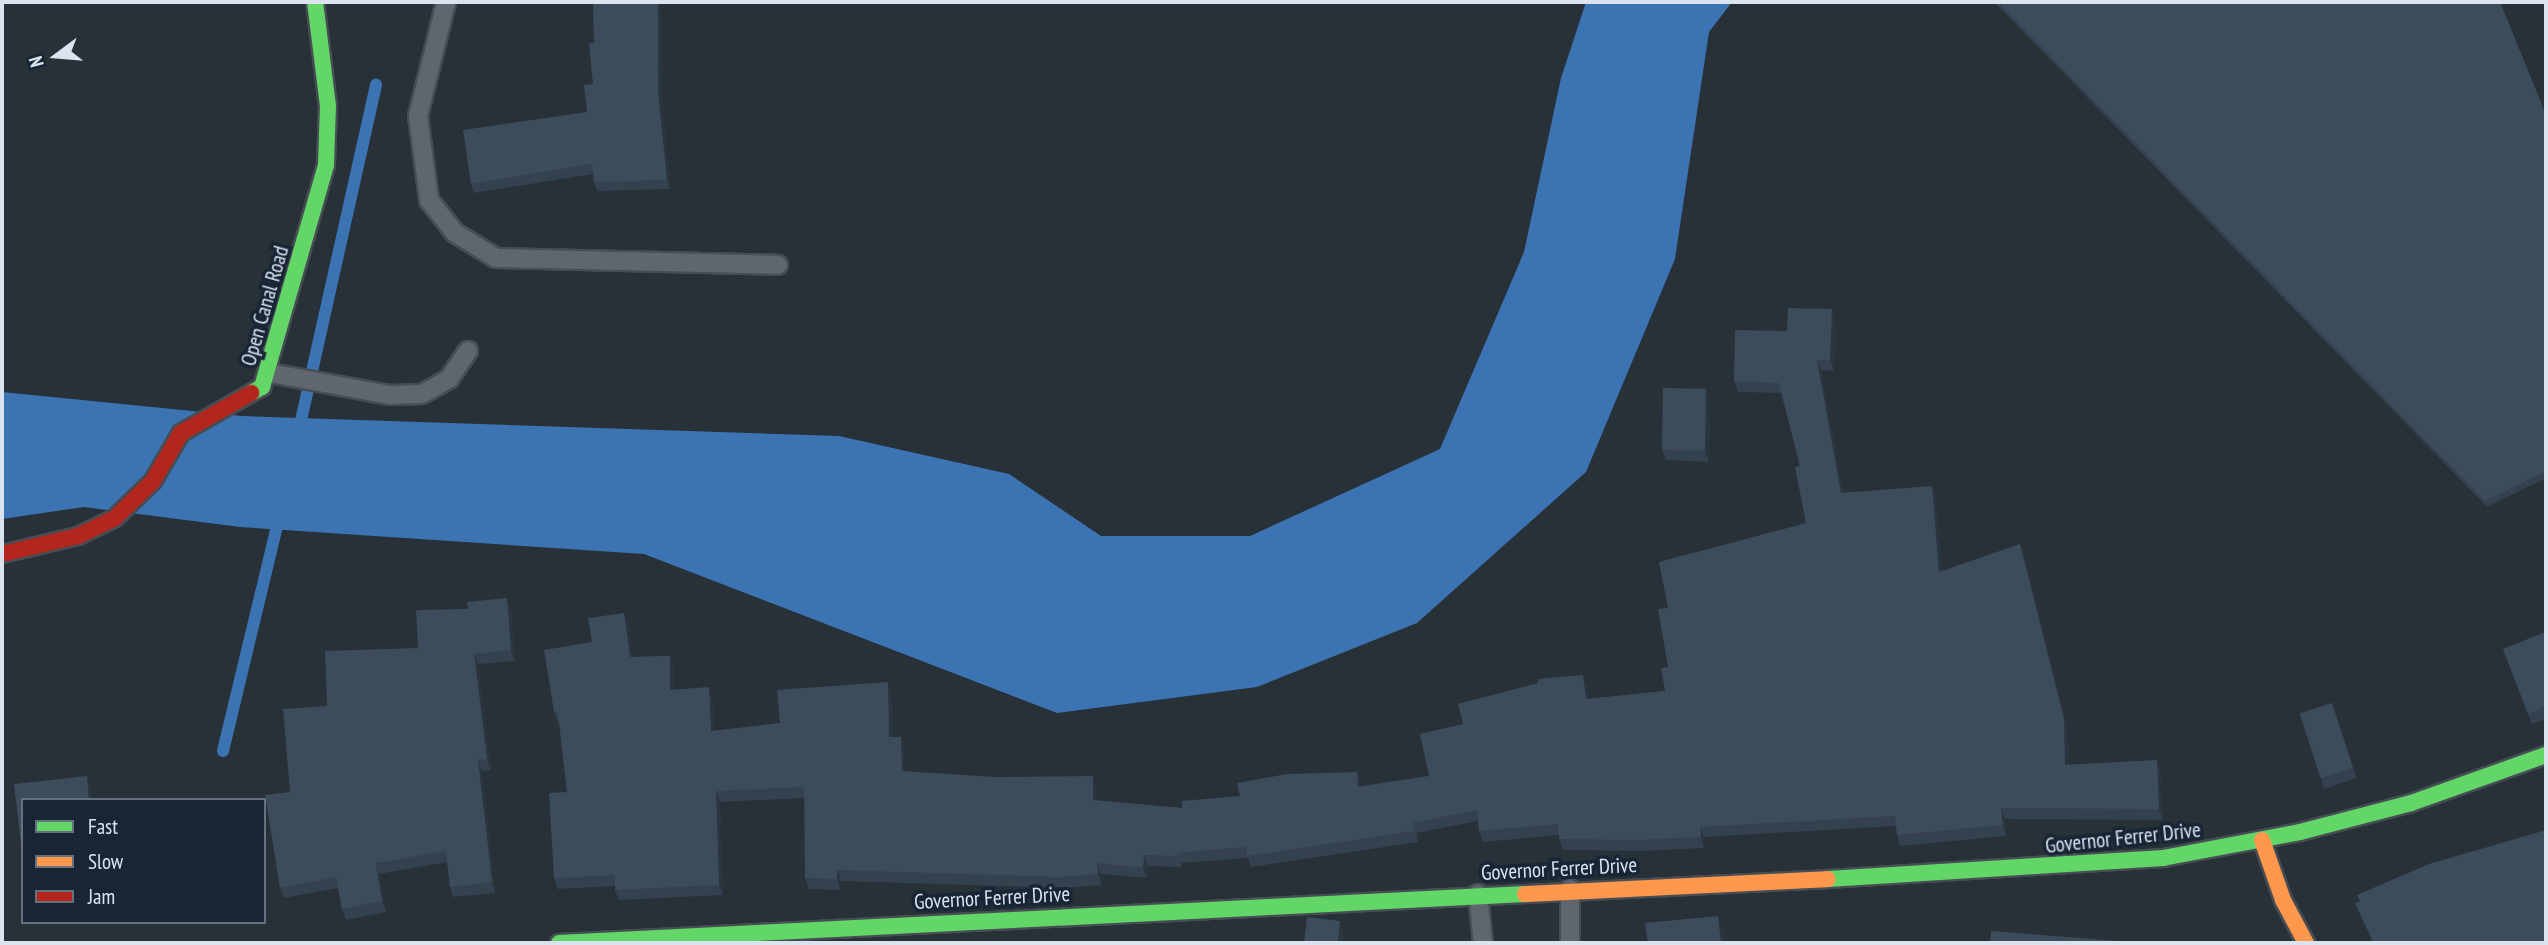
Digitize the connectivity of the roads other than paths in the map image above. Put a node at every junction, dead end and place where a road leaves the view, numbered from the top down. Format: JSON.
{"nodes":[{"id":1,"x":315,"y":2,"type":"edge"},
{"id":2,"x":446,"y":2,"type":"edge"},
{"id":3,"x":778,"y":265,"type":"dead end"},
{"id":4,"x":468,"y":351,"type":"dead end"},
{"id":5,"x":270,"y":373,"type":"junction"},
{"id":6,"x":2,"y":554,"type":"edge"},
{"id":7,"x":2546,"y":755,"type":"edge"},
{"id":8,"x":2262,"y":840,"type":"junction"},
{"id":9,"x":1570,"y":889,"type":"junction"},
{"id":10,"x":1478,"y":894,"type":"junction"},
{"id":11,"x":661,"y":939,"type":"edge"},
{"id":12,"x":559,"y":943,"type":"edge"},
{"id":13,"x":1483,"y":943,"type":"edge"},
{"id":14,"x":1570,"y":943,"type":"edge"},
{"id":15,"x":2306,"y":943,"type":"edge"}],
"edges":[{"from":1,"to":5,"type":"main road","name":"Open Canal Road"},
{"from":2,"to":3,"type":"lane"},
{"from":4,"to":5,"type":"lane"},
{"from":5,"to":6,"type":"main road","name":"Open Canal Road"},
{"from":7,"to":8,"type":"main road","name":"Governor Ferrer Drive"},
{"from":8,"to":9,"type":"main road","name":"Governor Ferrer Drive"},
{"from":8,"to":15,"type":"main road"},
{"from":9,"to":10,"type":"main road","name":"Governor Ferrer Drive"},
{"from":9,"to":14,"type":"lane"},
{"from":10,"to":11,"type":"main road","name":"Governor Ferrer Drive"},
{"from":10,"to":13,"type":"lane"},
{"from":11,"to":12,"type":"main road","name":"Governor Ferrer Drive"}]}
